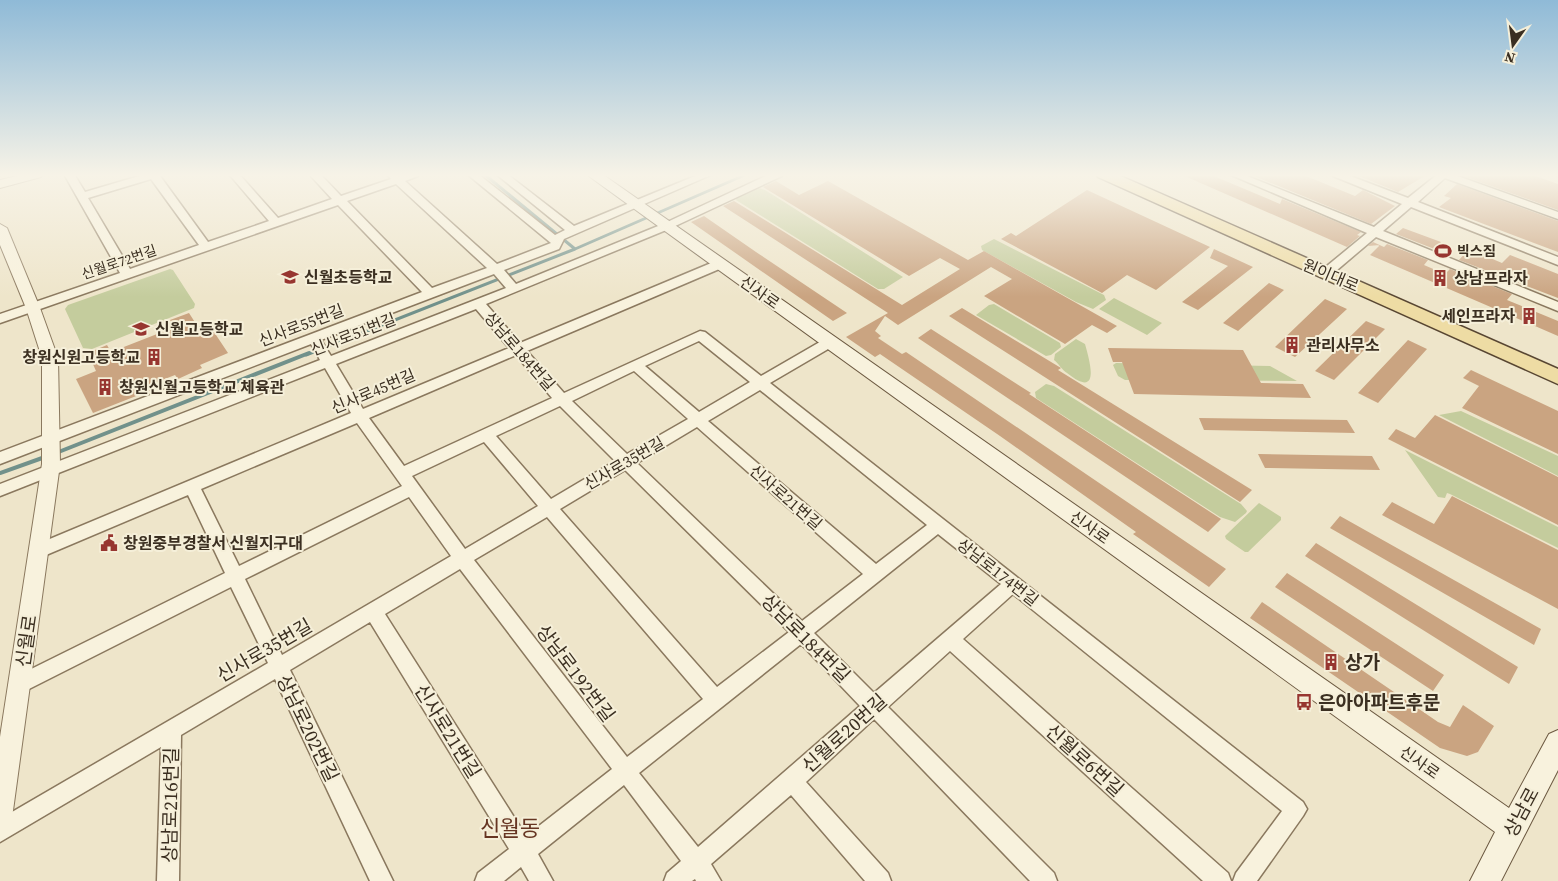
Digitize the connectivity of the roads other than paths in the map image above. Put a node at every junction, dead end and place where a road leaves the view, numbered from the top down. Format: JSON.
{"nodes":[{"id":1,"x":93,"y":215,"type":"edge"},
{"id":2,"x":184,"y":215,"type":"edge"},
{"id":3,"x":270,"y":215,"type":"edge"},
{"id":4,"x":296,"y":215,"type":"edge"},
{"id":5,"x":355,"y":215,"type":"edge"},
{"id":6,"x":437,"y":215,"type":"edge"},
{"id":7,"x":533,"y":215,"type":"edge"},
{"id":8,"x":545,"y":215,"type":"edge"},
{"id":9,"x":616,"y":215,"type":"edge"},
{"id":10,"x":652,"y":215,"type":"edge"},
{"id":11,"x":690,"y":215,"type":"edge"},
{"id":12,"x":1204,"y":215,"type":"edge"},
{"id":13,"x":1219,"y":215,"type":"edge"},
{"id":14,"x":1335,"y":215,"type":"edge"},
{"id":15,"x":1396,"y":215,"type":"edge"},
{"id":16,"x":1444,"y":215,"type":"edge"},
{"id":17,"x":276,"y":222,"type":"junction"},
{"id":18,"x":667,"y":226,"type":"junction"},
{"id":19,"x":0,"y":228,"type":"edge"},
{"id":20,"x":1376,"y":232,"type":"junction"},
{"id":21,"x":565,"y":235,"type":"junction"},
{"id":22,"x":206,"y":247,"type":"junction"},
{"id":23,"x":1558,"y":260,"type":"edge"},
{"id":24,"x":720,"y":264,"type":"junction"},
{"id":25,"x":1333,"y":268,"type":"junction"},
{"id":26,"x":497,"y":270,"type":"junction"},
{"id":27,"x":127,"y":275,"type":"junction"},
{"id":28,"x":512,"y":287,"type":"junction"},
{"id":29,"x":431,"y":294,"type":"junction"},
{"id":30,"x":478,"y":303,"type":"junction"},
{"id":31,"x":1558,"y":307,"type":"edge"},
{"id":32,"x":33,"y":308,"type":"junction"},
{"id":33,"x":0,"y":319,"type":"edge"},
{"id":34,"x":700,"y":335,"type":"joint"},
{"id":35,"x":315,"y":340,"type":"junction"},
{"id":36,"x":830,"y":342,"type":"junction"},
{"id":37,"x":518,"y":350,"type":"junction"},
{"id":38,"x":327,"y":360,"type":"junction"},
{"id":39,"x":1558,"y":361,"type":"edge"},
{"id":40,"x":635,"y":365,"type":"junction"},
{"id":41,"x":1558,"y":377,"type":"edge"},
{"id":42,"x":760,"y":383,"type":"junction"},
{"id":43,"x":562,"y":400,"type":"junction"},
{"id":44,"x":360,"y":416,"type":"junction"},
{"id":45,"x":698,"y":420,"type":"junction"},
{"id":46,"x":486,"y":435,"type":"junction"},
{"id":47,"x":50,"y":441,"type":"junction"},
{"id":48,"x":0,"y":458,"type":"edge"},
{"id":49,"x":626,"y":462,"type":"junction"},
{"id":50,"x":51,"y":468,"type":"junction"},
{"id":51,"x":407,"y":481,"type":"junction"},
{"id":52,"x":192,"y":487,"type":"junction"},
{"id":53,"x":0,"y":490,"type":"edge"},
{"id":54,"x":550,"y":506,"type":"junction"},
{"id":55,"x":938,"y":524,"type":"junction"},
{"id":56,"x":39,"y":551,"type":"junction"},
{"id":57,"x":462,"y":558,"type":"junction"},
{"id":58,"x":874,"y":574,"type":"junction"},
{"id":59,"x":235,"y":576,"type":"junction"},
{"id":60,"x":1013,"y":584,"type":"junction"},
{"id":61,"x":373,"y":611,"type":"junction"},
{"id":62,"x":800,"y":631,"type":"junction"},
{"id":63,"x":950,"y":639,"type":"junction"},
{"id":64,"x":279,"y":667,"type":"junction"},
{"id":65,"x":20,"y":684,"type":"junction"},
{"id":66,"x":716,"y":700,"type":"junction"},
{"id":67,"x":874,"y":706,"type":"junction"},
{"id":68,"x":171,"y":730,"type":"junction"},
{"id":69,"x":1558,"y":743,"type":"edge"},
{"id":70,"x":624,"y":772,"type":"junction"},
{"id":71,"x":792,"y":782,"type":"junction"},
{"id":72,"x":0,"y":818,"type":"edge"},
{"id":73,"x":1513,"y":828,"type":"junction"},
{"id":74,"x":0,"y":831,"type":"edge"},
{"id":75,"x":522,"y":852,"type":"junction"},
{"id":76,"x":696,"y":862,"type":"junction"},
{"id":77,"x":168,"y":881,"type":"edge"},
{"id":78,"x":382,"y":881,"type":"edge"},
{"id":79,"x":486,"y":881,"type":"edge"},
{"id":80,"x":542,"y":881,"type":"edge"},
{"id":81,"x":675,"y":881,"type":"edge"},
{"id":82,"x":710,"y":881,"type":"edge"},
{"id":83,"x":880,"y":881,"type":"edge"},
{"id":84,"x":1046,"y":881,"type":"edge"},
{"id":85,"x":1220,"y":881,"type":"edge"},
{"id":86,"x":1244,"y":881,"type":"edge"},
{"id":87,"x":1485,"y":881,"type":"edge"}],
"edges":[{"from":1,"to":27,"type":"street"},
{"from":2,"to":22,"type":"street"},
{"from":3,"to":17,"type":"street"},
{"from":4,"to":17,"type":"street","name":"신월로72번길"},
{"from":5,"to":29,"type":"street"},
{"from":6,"to":26,"type":"street"},
{"from":7,"to":21,"type":"street"},
{"from":8,"to":21,"type":"street"},
{"from":9,"to":21,"type":"street","name":"신사로55번길"},
{"from":10,"to":18,"type":"main road","name":"신사로"},
{"from":11,"to":18,"type":"street","name":"신사로51번길"},
{"from":12,"to":25,"type":"main road","name":"원이대로"},
{"from":13,"to":25,"type":"main road","name":"원이대로"},
{"from":14,"to":20,"type":"street"},
{"from":15,"to":20,"type":"street"},
{"from":16,"to":23,"type":"street"},
{"from":17,"to":22,"type":"street","name":"신월로72번길"},
{"from":18,"to":24,"type":"main road","name":"신사로"},
{"from":18,"to":28,"type":"street","name":"신사로51번길"},
{"from":19,"to":32,"type":"street"},
{"from":20,"to":25,"type":"street"},
{"from":20,"to":31,"type":"street"},
{"from":21,"to":26,"type":"street","name":"신사로55번길"},
{"from":22,"to":27,"type":"street","name":"신월로72번길"},
{"from":24,"to":36,"type":"main road","name":"신사로"},
{"from":24,"to":37,"type":"street","name":"신사로45번길"},
{"from":25,"to":39,"type":"main road","name":"원이대로"},
{"from":25,"to":41,"type":"main road","name":"원이대로"},
{"from":26,"to":28,"type":"street"},
{"from":26,"to":29,"type":"street","name":"신사로55번길"},
{"from":27,"to":32,"type":"street","name":"신월로72번길"},
{"from":28,"to":30,"type":"street","name":"신사로51번길"},
{"from":29,"to":35,"type":"street","name":"신사로55번길"},
{"from":30,"to":37,"type":"street","name":"상남로184번길"},
{"from":30,"to":38,"type":"street","name":"신사로51번길"},
{"from":32,"to":33,"type":"street","name":"신월로72번길"},
{"from":32,"to":47,"type":"street"},
{"from":34,"to":40,"type":"street","name":"상남로184번길"},
{"from":34,"to":42,"type":"street","name":"상남로174번길"},
{"from":35,"to":38,"type":"street","name":"상남로192번길"},
{"from":35,"to":47,"type":"street","name":"신사로55번길"},
{"from":36,"to":42,"type":"street","name":"신사로35번길"},
{"from":36,"to":73,"type":"main road","name":"신사로"},
{"from":37,"to":43,"type":"street","name":"상남로184번길"},
{"from":37,"to":44,"type":"street","name":"신사로45번길"},
{"from":38,"to":44,"type":"street","name":"상남로192번길"},
{"from":38,"to":50,"type":"street","name":"신사로51번길"},
{"from":40,"to":43,"type":"street","name":"상남로184번길"},
{"from":40,"to":45,"type":"street"},
{"from":42,"to":45,"type":"street","name":"신사로35번길"},
{"from":42,"to":55,"type":"street","name":"상남로174번길"},
{"from":43,"to":46,"type":"street","name":"상남로184번길"},
{"from":43,"to":49,"type":"street","name":"상남로184번길"},
{"from":44,"to":51,"type":"street","name":"상남로192번길"},
{"from":44,"to":52,"type":"street","name":"신사로45번길"},
{"from":45,"to":49,"type":"street","name":"신사로35번길"},
{"from":45,"to":58,"type":"street","name":"신사로21번길"},
{"from":46,"to":51,"type":"street","name":"상남로184번길"},
{"from":46,"to":54,"type":"street"},
{"from":47,"to":48,"type":"street","name":"신사로55번길"},
{"from":47,"to":50,"type":"street","name":"신월로"},
{"from":49,"to":54,"type":"street","name":"신사로35번길"},
{"from":49,"to":62,"type":"street","name":"상남로184번길"},
{"from":50,"to":53,"type":"street","name":"신사로51번길"},
{"from":50,"to":56,"type":"street","name":"신월로"},
{"from":51,"to":57,"type":"street","name":"상남로192번길"},
{"from":51,"to":59,"type":"street"},
{"from":52,"to":56,"type":"street","name":"신사로45번길"},
{"from":52,"to":59,"type":"street","name":"상남로202번길"},
{"from":54,"to":57,"type":"street","name":"신사로35번길"},
{"from":54,"to":66,"type":"street"},
{"from":55,"to":58,"type":"street"},
{"from":55,"to":60,"type":"street","name":"상남로174번길"},
{"from":56,"to":65,"type":"street","name":"신월로"},
{"from":57,"to":61,"type":"street","name":"신사로35번길"},
{"from":57,"to":70,"type":"street","name":"상남로192번길"},
{"from":58,"to":62,"type":"street"},
{"from":59,"to":64,"type":"street","name":"상남로202번길"},
{"from":59,"to":65,"type":"street"},
{"from":60,"to":63,"type":"street","name":"신월로20번길"},
{"from":60,"to":86,"type":"street","name":"상남로174번길"},
{"from":61,"to":64,"type":"street","name":"신사로35번길"},
{"from":61,"to":75,"type":"street","name":"신사로21번길"},
{"from":62,"to":66,"type":"street"},
{"from":62,"to":67,"type":"street","name":"상남로184번길"},
{"from":63,"to":67,"type":"street","name":"신월로20번길"},
{"from":63,"to":85,"type":"street","name":"신월로6번길"},
{"from":64,"to":68,"type":"street","name":"신사로35번길"},
{"from":64,"to":78,"type":"street","name":"상남로202번길"},
{"from":65,"to":72,"type":"street","name":"신월로"},
{"from":66,"to":70,"type":"street"},
{"from":67,"to":71,"type":"street","name":"신월로20번길"},
{"from":67,"to":84,"type":"street","name":"상남로184번길"},
{"from":68,"to":74,"type":"street","name":"신사로35번길"},
{"from":68,"to":77,"type":"street","name":"상남로216번길"},
{"from":69,"to":73,"type":"main road","name":"상남로"},
{"from":70,"to":75,"type":"street"},
{"from":70,"to":76,"type":"street","name":"상남로192번길"},
{"from":71,"to":76,"type":"street","name":"신월로20번길"},
{"from":71,"to":83,"type":"street"},
{"from":73,"to":87,"type":"main road","name":"상남로"},
{"from":75,"to":79,"type":"street"},
{"from":75,"to":80,"type":"street","name":"신사로21번길"},
{"from":76,"to":81,"type":"street","name":"신월로20번길"},
{"from":76,"to":82,"type":"street","name":"상남로192번길"}]}
